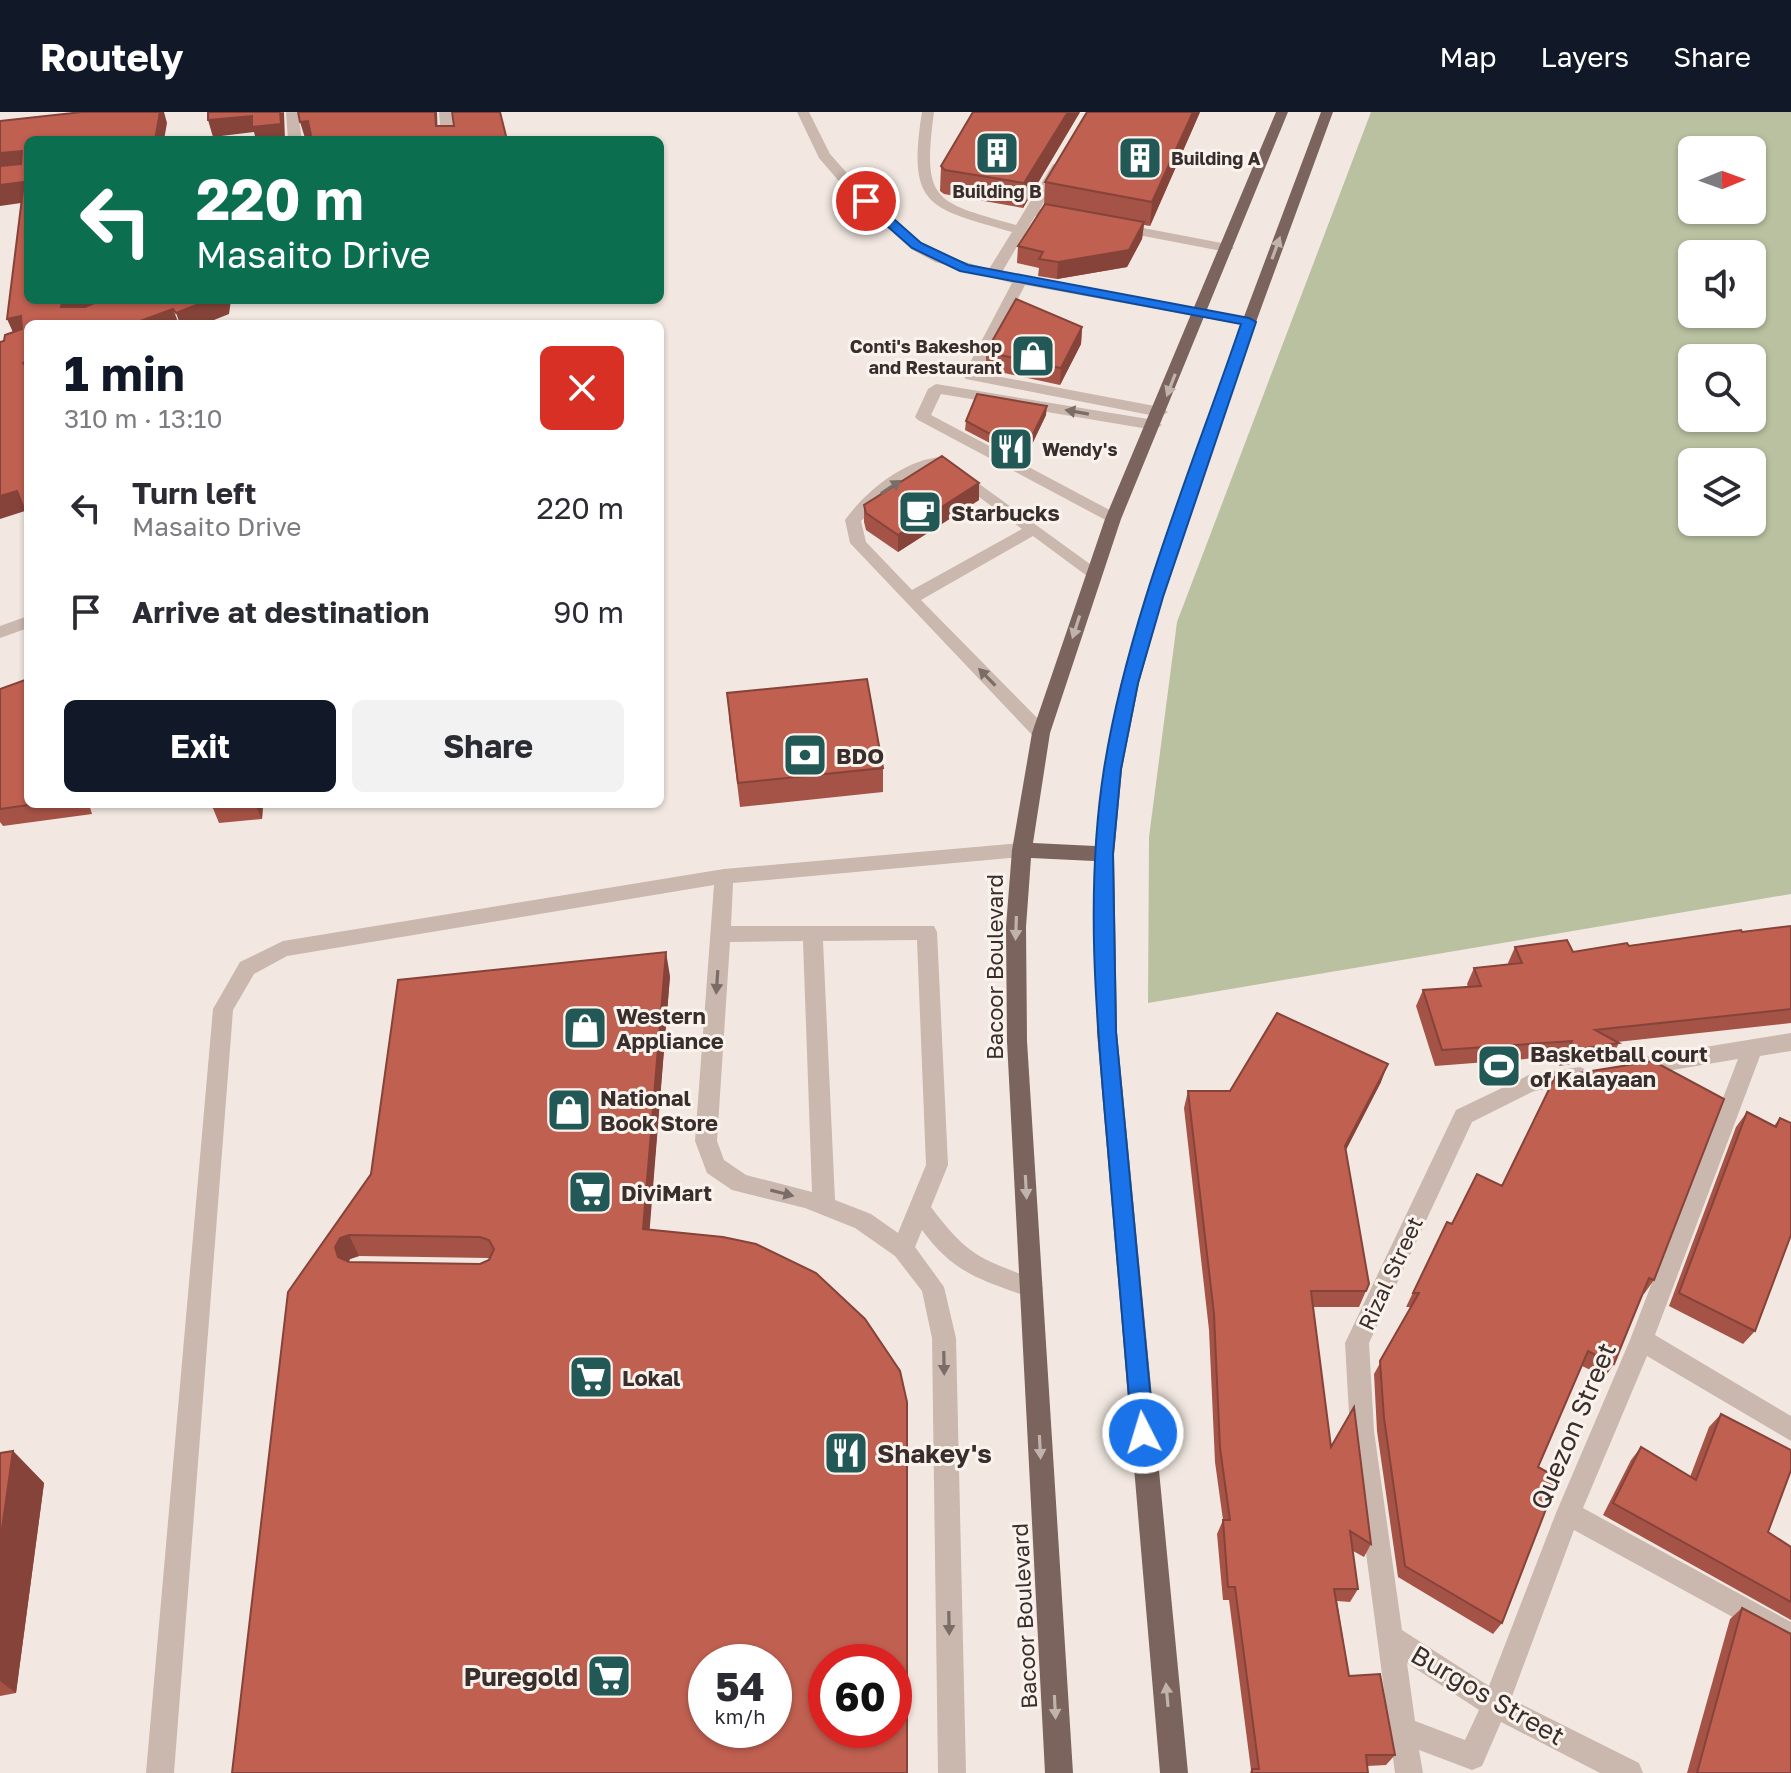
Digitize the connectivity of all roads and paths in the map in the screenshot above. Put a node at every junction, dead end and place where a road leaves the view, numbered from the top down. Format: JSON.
{"nodes":[{"id":1,"x":292,"y":112,"type":"edge"},
{"id":2,"x":445,"y":112,"type":"edge"},
{"id":3,"x":803,"y":112,"type":"edge"},
{"id":4,"x":928,"y":112,"type":"edge"},
{"id":5,"x":1282,"y":112,"type":"edge"},
{"id":6,"x":1327,"y":112,"type":"edge"},
{"id":7,"x":295,"y":136,"type":"edge"},
{"id":8,"x":448,"y":136,"type":"edge"},
{"id":9,"x":1068,"y":149,"type":"edge"},
{"id":10,"x":1031,"y":211,"type":"junction"},
{"id":11,"x":1076,"y":220,"type":"edge"},
{"id":12,"x":1106,"y":225,"type":"edge"},
{"id":13,"x":1019,"y":230,"type":"junction"},
{"id":14,"x":1227,"y":248,"type":"junction"},
{"id":15,"x":993,"y":275,"type":"junction"},
{"id":16,"x":1020,"y":280,"type":"junction"},
{"id":17,"x":1199,"y":313,"type":"junction"},
{"id":18,"x":1249,"y":322,"type":"junction"},
{"id":19,"x":1157,"y":418,"type":"junction"},
{"id":20,"x":1113,"y":519,"type":"junction"},
{"id":21,"x":1034,"y":529,"type":"junction"},
{"id":22,"x":1093,"y":572,"type":"junction"},
{"id":23,"x":911,"y":598,"type":"junction"},
{"id":24,"x":24,"y":623,"type":"edge"},
{"id":25,"x":0,"y":632,"type":"edge"},
{"id":26,"x":1041,"y":733,"type":"junction"},
{"id":27,"x":1022,"y":850,"type":"junction"},
{"id":28,"x":1104,"y":854,"type":"junction"},
{"id":29,"x":724,"y":876,"type":"junction"},
{"id":30,"x":813,"y":933,"type":"junction"},
{"id":31,"x":720,"y":934,"type":"junction"},
{"id":32,"x":1791,"y":1042,"type":"edge"},
{"id":33,"x":1752,"y":1050,"type":"junction"},
{"id":34,"x":824,"y":1206,"type":"junction"},
{"id":35,"x":920,"y":1209,"type":"junction"},
{"id":36,"x":903,"y":1249,"type":"junction"},
{"id":37,"x":1031,"y":1288,"type":"junction"},
{"id":38,"x":1642,"y":1340,"type":"junction"},
{"id":39,"x":1791,"y":1429,"type":"edge"},
{"id":40,"x":1568,"y":1513,"type":"junction"},
{"id":41,"x":1791,"y":1636,"type":"edge"},
{"id":42,"x":1390,"y":1637,"type":"junction"},
{"id":43,"x":1495,"y":1705,"type":"junction"},
{"id":44,"x":1403,"y":1730,"type":"junction"},
{"id":45,"x":160,"y":1773,"type":"edge"},
{"id":46,"x":952,"y":1773,"type":"edge"},
{"id":47,"x":1059,"y":1773,"type":"edge"},
{"id":48,"x":1174,"y":1773,"type":"edge"},
{"id":49,"x":1409,"y":1773,"type":"edge"},
{"id":50,"x":1629,"y":1773,"type":"edge"}],
"edges":[{"from":1,"to":7,"type":"street"},
{"from":2,"to":8,"type":"street"},
{"from":3,"to":15,"type":"street"},
{"from":4,"to":13,"type":"street"},
{"from":5,"to":14,"type":"main road","name":"Bacoor Boulevard"},
{"from":18,"to":6,"type":"main road","one_way":true},
{"from":9,"to":10,"type":"street"},
{"from":10,"to":11,"type":"street"},
{"from":10,"to":13,"type":"street"},
{"from":12,"to":14,"type":"street"},
{"from":13,"to":15,"type":"street"},
{"from":14,"to":17,"type":"main road","name":"Bacoor Boulevard"},
{"from":15,"to":16,"type":"street"},
{"from":16,"to":17,"type":"street"},
{"from":16,"to":19,"type":"street"},
{"from":17,"to":18,"type":"street"},
{"from":17,"to":19,"type":"main road","name":"Bacoor Boulevard","one_way":true},
{"from":18,"to":28,"type":"main road"},
{"from":19,"to":20,"type":"main road","name":"Bacoor Boulevard"},
{"from":19,"to":20,"type":"street","one_way":true},
{"from":20,"to":22,"type":"main road","name":"Bacoor Boulevard"},
{"from":21,"to":22,"type":"street"},
{"from":21,"to":23,"type":"street"},
{"from":23,"to":21,"type":"street","one_way":true},
{"from":22,"to":26,"type":"main road","name":"Bacoor Boulevard","one_way":true},
{"from":26,"to":23,"type":"street","one_way":true},
{"from":24,"to":25,"type":"street"},
{"from":26,"to":27,"type":"main road","name":"Bacoor Boulevard"},
{"from":27,"to":28,"type":"main road"},
{"from":27,"to":29,"type":"street"},
{"from":27,"to":37,"type":"main road","name":"Bacoor Boulevard","one_way":true},
{"from":48,"to":28,"type":"main road","one_way":true},
{"from":29,"to":31,"type":"street"},
{"from":29,"to":45,"type":"street"},
{"from":30,"to":31,"type":"street"},
{"from":30,"to":34,"type":"street"},
{"from":30,"to":35,"type":"street"},
{"from":31,"to":34,"type":"street","one_way":true},
{"from":32,"to":33,"type":"street","name":"Rizal Street"},
{"from":33,"to":38,"type":"street","name":"Quezon Street"},
{"from":33,"to":42,"type":"street","name":"Rizal Street"},
{"from":34,"to":36,"type":"street"},
{"from":35,"to":36,"type":"street"},
{"from":35,"to":37,"type":"street"},
{"from":36,"to":46,"type":"street","one_way":true},
{"from":37,"to":47,"type":"main road","name":"Bacoor Boulevard","one_way":true},
{"from":38,"to":39,"type":"street"},
{"from":38,"to":40,"type":"street","name":"Quezon Street"},
{"from":40,"to":41,"type":"street"},
{"from":40,"to":43,"type":"street","name":"Quezon Street"},
{"from":42,"to":43,"type":"street","name":"Burgos Street"},
{"from":42,"to":44,"type":"street","name":"Rizal Street"},
{"from":43,"to":44,"type":"street","name":"Quezon Street"},
{"from":43,"to":50,"type":"street","name":"Burgos Street"},
{"from":44,"to":49,"type":"street","name":"Rizal Street"}]}
